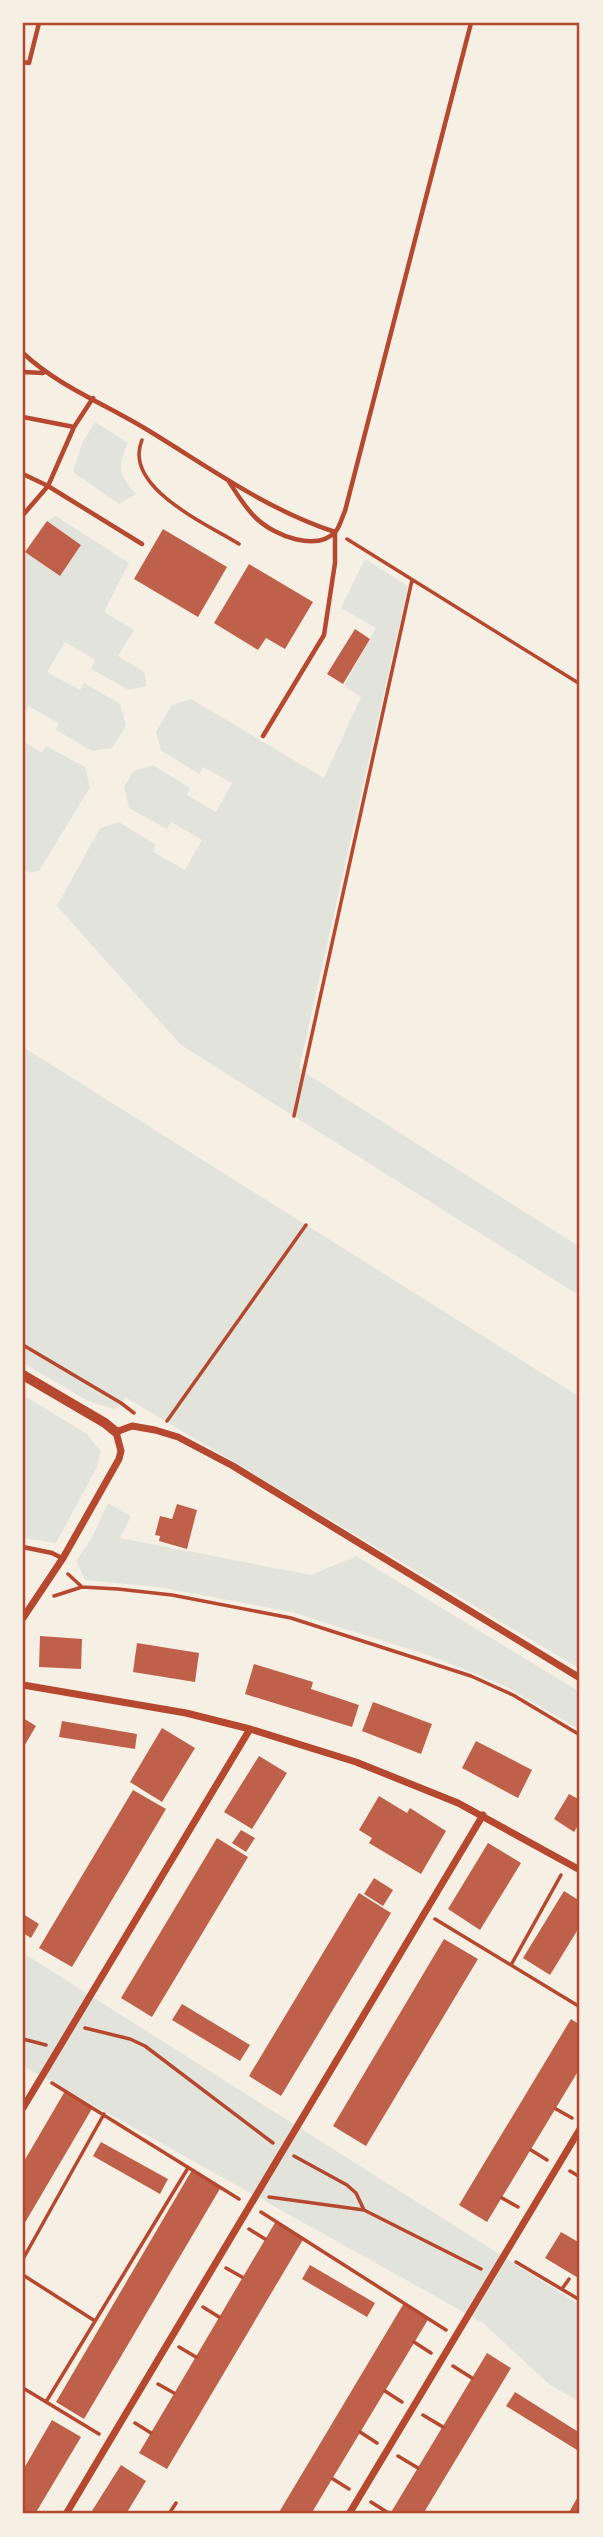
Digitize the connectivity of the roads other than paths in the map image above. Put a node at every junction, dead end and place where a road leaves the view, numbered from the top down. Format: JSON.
{"nodes":[{"id":1,"x":39,"y":23,"type":"edge"},
{"id":2,"x":471,"y":23,"type":"edge"},
{"id":3,"x":23,"y":62,"type":"edge"},
{"id":4,"x":23,"y":353,"type":"edge"},
{"id":5,"x":23,"y":372,"type":"edge"},
{"id":6,"x":44,"y":373,"type":"junction"},
{"id":7,"x":93,"y":398,"type":"junction"},
{"id":8,"x":23,"y":417,"type":"edge"},
{"id":9,"x":74,"y":427,"type":"junction"},
{"id":10,"x":23,"y":474,"type":"edge"},
{"id":11,"x":228,"y":480,"type":"junction"},
{"id":12,"x":48,"y":486,"type":"junction"},
{"id":13,"x":23,"y":515,"type":"edge"},
{"id":14,"x":335,"y":532,"type":"junction"},
{"id":15,"x":142,"y":544,"type":"dead end"},
{"id":16,"x":262,"y":736,"type":"dead end"},
{"id":17,"x":23,"y":1375,"type":"edge"},
{"id":18,"x":116,"y":1432,"type":"junction"},
{"id":19,"x":23,"y":1547,"type":"edge"},
{"id":20,"x":63,"y":1559,"type":"junction"},
{"id":21,"x":23,"y":1618,"type":"edge"},
{"id":22,"x":580,"y":1678,"type":"edge"},
{"id":23,"x":23,"y":1685,"type":"edge"},
{"id":24,"x":250,"y":1729,"type":"junction"},
{"id":25,"x":483,"y":1815,"type":"junction"},
{"id":26,"x":580,"y":1870,"type":"edge"},
{"id":27,"x":23,"y":2108,"type":"edge"},
{"id":28,"x":580,"y":2129,"type":"edge"},
{"id":29,"x":66,"y":2514,"type":"edge"},
{"id":30,"x":349,"y":2514,"type":"edge"}],
"edges":[{"from":1,"to":3,"type":"lane"},
{"from":2,"to":14,"type":"lane"},
{"from":4,"to":6,"type":"lane"},
{"from":5,"to":6,"type":"lane"},
{"from":6,"to":7,"type":"lane"},
{"from":7,"to":9,"type":"lane"},
{"from":7,"to":11,"type":"lane"},
{"from":8,"to":9,"type":"lane"},
{"from":9,"to":12,"type":"lane"},
{"from":10,"to":12,"type":"lane"},
{"from":11,"to":14,"type":"lane"},
{"from":11,"to":14,"type":"lane"},
{"from":12,"to":13,"type":"lane"},
{"from":12,"to":15,"type":"lane"},
{"from":14,"to":16,"type":"lane"},
{"from":17,"to":18,"type":"street"},
{"from":18,"to":20,"type":"street"},
{"from":18,"to":22,"type":"street"},
{"from":19,"to":20,"type":"lane"},
{"from":20,"to":21,"type":"street"},
{"from":23,"to":24,"type":"street"},
{"from":24,"to":25,"type":"street"},
{"from":24,"to":27,"type":"street"},
{"from":25,"to":26,"type":"street"},
{"from":25,"to":29,"type":"street"},
{"from":28,"to":30,"type":"street"}]}
